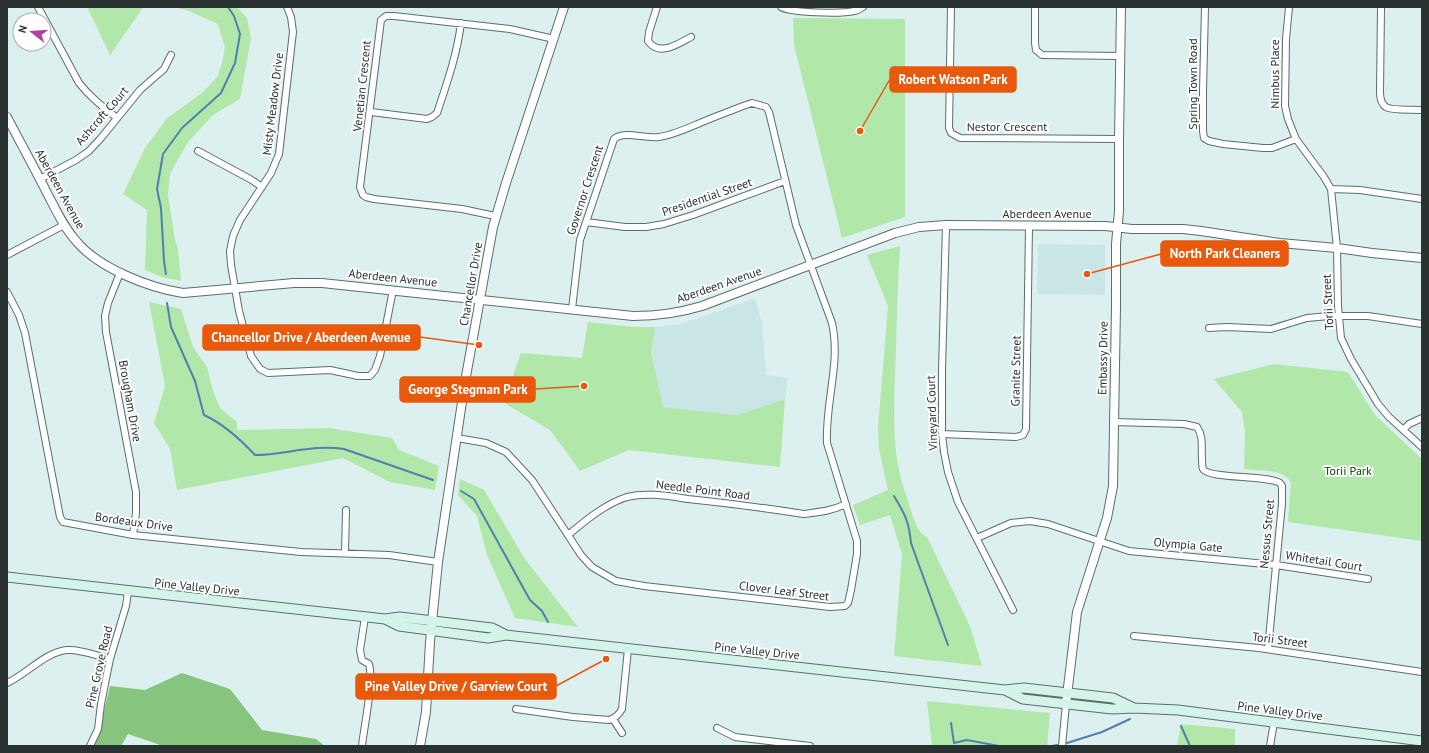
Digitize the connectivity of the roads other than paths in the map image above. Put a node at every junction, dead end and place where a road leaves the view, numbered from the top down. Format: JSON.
{"nodes":[{"id":1,"x":38,"y":7,"type":"edge"},
{"id":2,"x":287,"y":7,"type":"edge"},
{"id":3,"x":564,"y":7,"type":"edge"},
{"id":4,"x":657,"y":7,"type":"edge"},
{"id":5,"x":781,"y":7,"type":"edge"},
{"id":6,"x":863,"y":7,"type":"edge"},
{"id":7,"x":951,"y":7,"type":"edge"},
{"id":8,"x":1035,"y":7,"type":"edge"},
{"id":9,"x":1121,"y":7,"type":"edge"},
{"id":10,"x":1205,"y":7,"type":"edge"},
{"id":11,"x":1289,"y":7,"type":"edge"},
{"id":12,"x":1381,"y":7,"type":"edge"},
{"id":13,"x":461,"y":23,"type":"junction"},
{"id":14,"x":691,"y":37,"type":"dead end"},
{"id":15,"x":554,"y":39,"type":"junction"},
{"id":16,"x":171,"y":55,"type":"dead end"},
{"id":17,"x":1120,"y":56,"type":"junction"},
{"id":18,"x":1422,"y":110,"type":"edge"},
{"id":19,"x":371,"y":112,"type":"junction"},
{"id":20,"x":7,"y":117,"type":"edge"},
{"id":21,"x":117,"y":118,"type":"junction"},
{"id":22,"x":1118,"y":139,"type":"junction"},
{"id":23,"x":1296,"y":140,"type":"junction"},
{"id":24,"x":198,"y":152,"type":"dead end"},
{"id":25,"x":40,"y":179,"type":"junction"},
{"id":26,"x":785,"y":180,"type":"junction"},
{"id":27,"x":262,"y":187,"type":"junction"},
{"id":28,"x":1331,"y":189,"type":"junction"},
{"id":29,"x":1422,"y":199,"type":"edge"},
{"id":30,"x":495,"y":216,"type":"junction"},
{"id":31,"x":586,"y":222,"type":"junction"},
{"id":32,"x":64,"y":225,"type":"junction"},
{"id":33,"x":946,"y":225,"type":"junction"},
{"id":34,"x":1030,"y":226,"type":"junction"},
{"id":35,"x":1117,"y":227,"type":"junction"},
{"id":36,"x":1337,"y":248,"type":"junction"},
{"id":37,"x":7,"y":255,"type":"edge"},
{"id":38,"x":1422,"y":258,"type":"edge"},
{"id":39,"x":810,"y":265,"type":"junction"},
{"id":40,"x":120,"y":273,"type":"junction"},
{"id":41,"x":235,"y":289,"type":"junction"},
{"id":42,"x":393,"y":290,"type":"junction"},
{"id":43,"x":7,"y":292,"type":"edge"},
{"id":44,"x":480,"y":300,"type":"junction"},
{"id":45,"x":572,"y":309,"type":"junction"},
{"id":46,"x":1338,"y":316,"type":"junction"},
{"id":47,"x":1422,"y":324,"type":"edge"},
{"id":48,"x":1209,"y":328,"type":"dead end"},
{"id":49,"x":1422,"y":418,"type":"edge"},
{"id":50,"x":1114,"y":422,"type":"junction"},
{"id":51,"x":1403,"y":430,"type":"junction"},
{"id":52,"x":942,"y":434,"type":"junction"},
{"id":53,"x":457,"y":438,"type":"junction"},
{"id":54,"x":1422,"y":447,"type":"edge"},
{"id":55,"x":846,"y":504,"type":"junction"},
{"id":56,"x":346,"y":510,"type":"dead end"},
{"id":57,"x":133,"y":535,"type":"junction"},
{"id":58,"x":568,"y":535,"type":"junction"},
{"id":59,"x":977,"y":538,"type":"junction"},
{"id":60,"x":1100,"y":541,"type":"junction"},
{"id":61,"x":345,"y":553,"type":"junction"},
{"id":62,"x":438,"y":562,"type":"junction"},
{"id":63,"x":1276,"y":565,"type":"junction"},
{"id":64,"x":7,"y":578,"type":"edge"},
{"id":65,"x":1368,"y":579,"type":"dead end"},
{"id":66,"x":128,"y":592,"type":"junction"},
{"id":67,"x":1013,"y":610,"type":"dead end"},
{"id":68,"x":366,"y":617,"type":"junction"},
{"id":69,"x":432,"y":626,"type":"junction"},
{"id":70,"x":1134,"y":636,"type":"dead end"},
{"id":71,"x":628,"y":649,"type":"junction"},
{"id":72,"x":1268,"y":650,"type":"junction"},
{"id":73,"x":110,"y":659,"type":"junction"},
{"id":74,"x":1422,"y":672,"type":"edge"},
{"id":75,"x":7,"y":683,"type":"edge"},
{"id":76,"x":1005,"y":690,"type":"junction"},
{"id":77,"x":1068,"y":693,"type":"junction"},
{"id":78,"x":1066,"y":704,"type":"junction"},
{"id":79,"x":1134,"y":708,"type":"junction"},
{"id":80,"x":516,"y":709,"type":"dead end"},
{"id":81,"x":613,"y":719,"type":"junction"},
{"id":82,"x":1274,"y":722,"type":"junction"},
{"id":83,"x":717,"y":728,"type":"dead end"},
{"id":84,"x":622,"y":733,"type":"dead end"},
{"id":85,"x":1422,"y":741,"type":"edge"},
{"id":86,"x":90,"y":746,"type":"edge"},
{"id":87,"x":362,"y":746,"type":"edge"},
{"id":88,"x":420,"y":746,"type":"edge"},
{"id":89,"x":810,"y":746,"type":"edge"},
{"id":90,"x":1062,"y":746,"type":"edge"},
{"id":91,"x":1270,"y":746,"type":"edge"}],
"edges":[{"from":1,"to":21,"type":"street"},
{"from":2,"to":27,"type":"street","name":"Misty Meadow Drive"},
{"from":3,"to":15,"type":"street","name":"Chancellor Drive"},
{"from":4,"to":14,"type":"street"},
{"from":5,"to":6,"type":"street"},
{"from":7,"to":22,"type":"street","name":"Nestor Crescent"},
{"from":8,"to":17,"type":"street"},
{"from":9,"to":17,"type":"street","name":"Embassy Drive"},
{"from":10,"to":23,"type":"street","name":"Spring Town Road"},
{"from":11,"to":23,"type":"street","name":"Nimbus Place"},
{"from":12,"to":18,"type":"street"},
{"from":13,"to":15,"type":"street","name":"Venetian Crescent"},
{"from":13,"to":19,"type":"street"},
{"from":13,"to":19,"type":"street","name":"Venetian Crescent"},
{"from":15,"to":30,"type":"street","name":"Chancellor Drive"},
{"from":16,"to":21,"type":"street","name":"Ashcroft Court"},
{"from":17,"to":22,"type":"street","name":"Embassy Drive"},
{"from":19,"to":30,"type":"street","name":"Venetian Crescent"},
{"from":20,"to":25,"type":"street","name":"Aberdeen Avenue"},
{"from":21,"to":25,"type":"street","name":"Ashcroft Court"},
{"from":22,"to":35,"type":"street","name":"Embassy Drive"},
{"from":23,"to":28,"type":"street","name":"Nimbus Place"},
{"from":24,"to":27,"type":"street"},
{"from":25,"to":32,"type":"street","name":"Aberdeen Avenue"},
{"from":26,"to":31,"type":"street","name":"Presidential Street"},
{"from":26,"to":31,"type":"street","name":"Governor Crescent"},
{"from":26,"to":39,"type":"street","name":"Governor Crescent"},
{"from":27,"to":41,"type":"street","name":"Misty Meadow Drive"},
{"from":28,"to":29,"type":"street"},
{"from":28,"to":36,"type":"street","name":"Nimbus Place"},
{"from":30,"to":44,"type":"street","name":"Chancellor Drive"},
{"from":31,"to":45,"type":"street","name":"Governor Crescent"},
{"from":32,"to":37,"type":"street"},
{"from":32,"to":40,"type":"street","name":"Aberdeen Avenue"},
{"from":33,"to":34,"type":"street","name":"Aberdeen Avenue"},
{"from":33,"to":39,"type":"street","name":"Aberdeen Avenue"},
{"from":33,"to":52,"type":"street","name":"Vineyard Court"},
{"from":34,"to":35,"type":"street","name":"Aberdeen Avenue"},
{"from":34,"to":52,"type":"street","name":"Granite Street"},
{"from":35,"to":36,"type":"street","name":"Aberdeen Avenue"},
{"from":35,"to":50,"type":"street","name":"Embassy Drive"},
{"from":36,"to":38,"type":"street","name":"Aberdeen Avenue"},
{"from":36,"to":46,"type":"street","name":"Torii Street"},
{"from":39,"to":45,"type":"street","name":"Aberdeen Avenue"},
{"from":39,"to":55,"type":"street","name":"Clover Leaf Street"},
{"from":40,"to":41,"type":"street","name":"Aberdeen Avenue"},
{"from":40,"to":57,"type":"street","name":"Brougham Drive"},
{"from":41,"to":42,"type":"street","name":"Aberdeen Avenue"},
{"from":41,"to":42,"type":"street","name":"Misty Meadow Drive"},
{"from":42,"to":44,"type":"street","name":"Aberdeen Avenue"},
{"from":43,"to":57,"type":"street","name":"Bordeaux Drive"},
{"from":44,"to":45,"type":"street","name":"Aberdeen Avenue"},
{"from":44,"to":53,"type":"street","name":"Chancellor Drive"},
{"from":46,"to":47,"type":"street"},
{"from":46,"to":48,"type":"street"},
{"from":46,"to":51,"type":"street","name":"Torii Street"},
{"from":49,"to":51,"type":"street"},
{"from":50,"to":60,"type":"street","name":"Embassy Drive"},
{"from":50,"to":63,"type":"street","name":"Nessus Street"},
{"from":51,"to":54,"type":"street","name":"Torii Street"},
{"from":52,"to":59,"type":"street","name":"Vineyard Court"},
{"from":53,"to":58,"type":"street","name":"Clover Leaf Street"},
{"from":53,"to":62,"type":"street","name":"Chancellor Drive"},
{"from":55,"to":58,"type":"street","name":"Needle Point Road"},
{"from":55,"to":58,"type":"street","name":"Clover Leaf Street"},
{"from":56,"to":61,"type":"street"},
{"from":57,"to":61,"type":"street","name":"Bordeaux Drive"},
{"from":59,"to":60,"type":"street","name":"Olympia Gate"},
{"from":59,"to":67,"type":"street","name":"Vineyard Court"},
{"from":60,"to":63,"type":"street","name":"Olympia Gate"},
{"from":60,"to":77,"type":"street","name":"Embassy Drive"},
{"from":61,"to":62,"type":"street","name":"Bordeaux Drive"},
{"from":62,"to":69,"type":"street","name":"Chancellor Drive"},
{"from":63,"to":65,"type":"street","name":"Whitetail Court"},
{"from":63,"to":72,"type":"street","name":"Nessus Street"},
{"from":64,"to":66,"type":"main road","name":"Pine Valley Drive"},
{"from":66,"to":68,"type":"main road","name":"Pine Valley Drive"},
{"from":66,"to":73,"type":"street","name":"Pine Grove Road"},
{"from":68,"to":69,"type":"main road","name":"Pine Valley Drive"},
{"from":68,"to":87,"type":"street"},
{"from":69,"to":71,"type":"main road","name":"Pine Valley Drive"},
{"from":69,"to":88,"type":"street","name":"Chancellor Drive"},
{"from":70,"to":72,"type":"street","name":"Torii Street"},
{"from":71,"to":76,"type":"main road","name":"Pine Valley Drive"},
{"from":71,"to":81,"type":"street"},
{"from":72,"to":74,"type":"street","name":"Torii Street"},
{"from":73,"to":75,"type":"street"},
{"from":73,"to":86,"type":"street","name":"Pine Grove Road"},
{"from":76,"to":77,"type":"main road","name":"Pine Valley Drive"},
{"from":76,"to":78,"type":"main road","name":"Pine Valley Drive"},
{"from":77,"to":78,"type":"street","name":"Embassy Drive"},
{"from":77,"to":79,"type":"main road","name":"Pine Valley Drive"},
{"from":78,"to":79,"type":"main road","name":"Pine Valley Drive"},
{"from":78,"to":90,"type":"street"},
{"from":79,"to":82,"type":"main road","name":"Pine Valley Drive"},
{"from":80,"to":81,"type":"street"},
{"from":81,"to":84,"type":"street"},
{"from":82,"to":85,"type":"main road","name":"Pine Valley Drive"},
{"from":82,"to":91,"type":"street"},
{"from":83,"to":89,"type":"street"}]}
